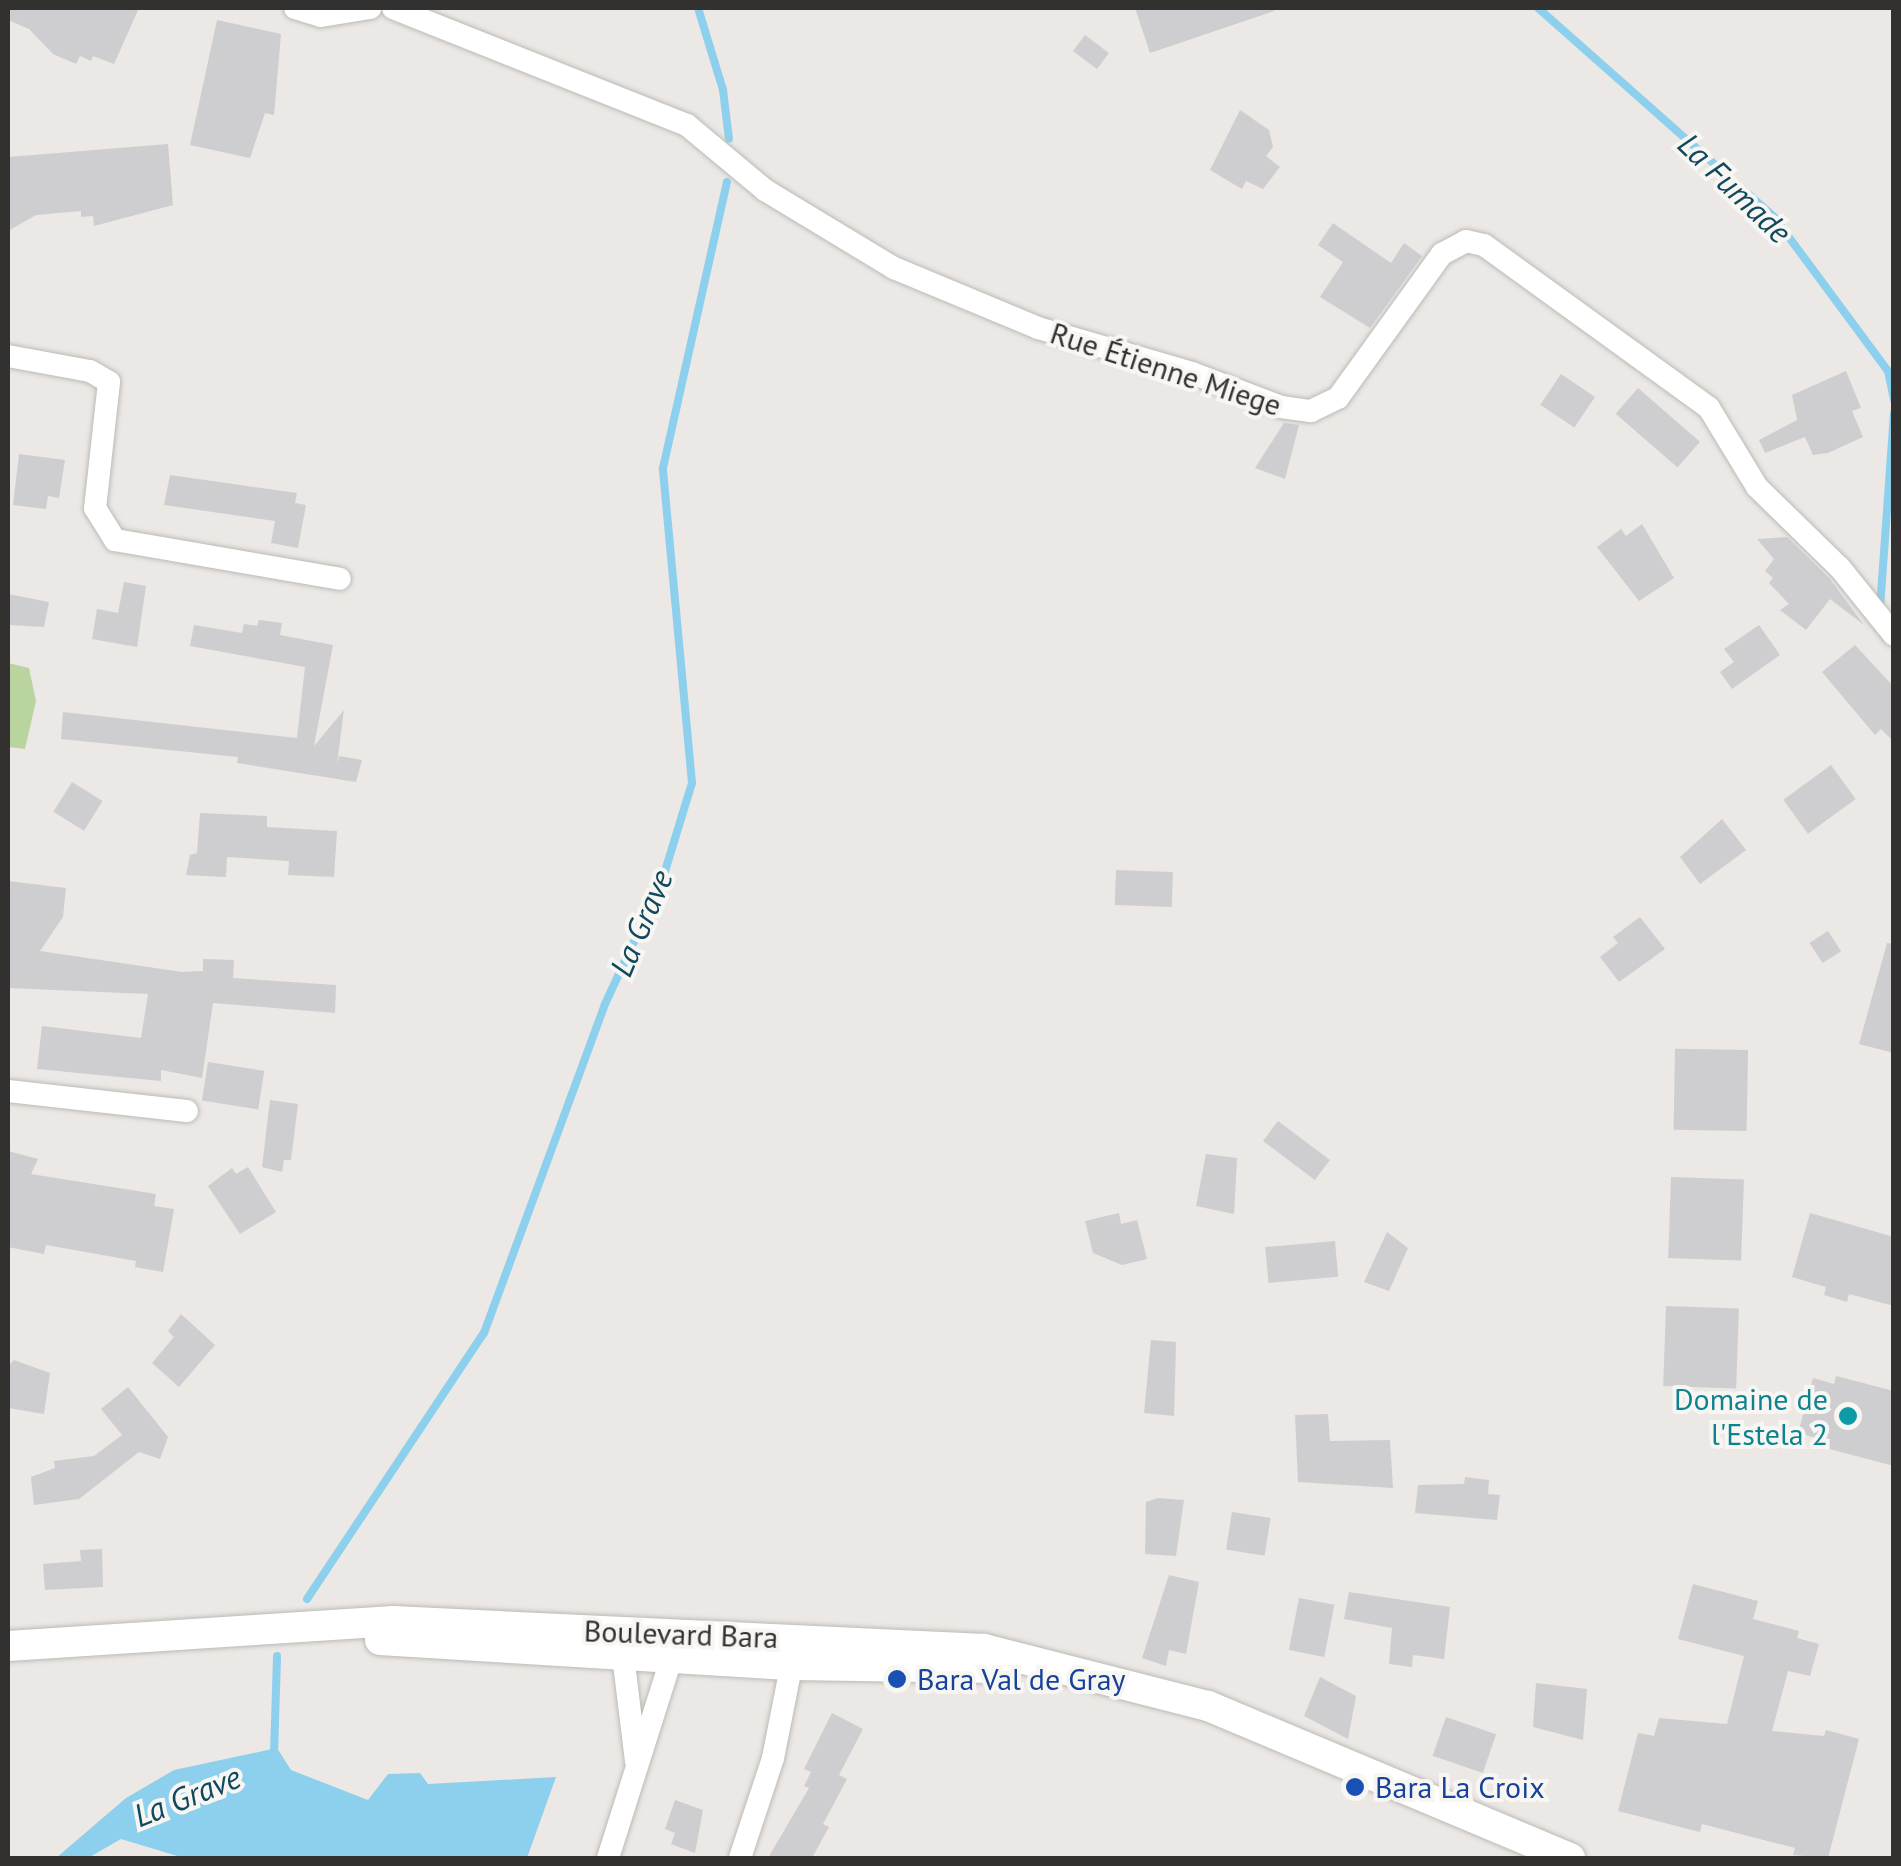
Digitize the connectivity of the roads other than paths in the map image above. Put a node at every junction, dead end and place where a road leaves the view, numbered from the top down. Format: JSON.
{"nodes":[{"id":1,"x":295,"y":8,"type":"edge"},
{"id":2,"x":370,"y":8,"type":"edge"},
{"id":3,"x":393,"y":8,"type":"edge"},
{"id":4,"x":8,"y":356,"type":"edge"},
{"id":5,"x":340,"y":579,"type":"dead end"},
{"id":6,"x":1894,"y":635,"type":"edge"},
{"id":7,"x":8,"y":1091,"type":"edge"},
{"id":8,"x":187,"y":1112,"type":"dead end"},
{"id":9,"x":621,"y":1644,"type":"junction"},
{"id":10,"x":8,"y":1646,"type":"edge"},
{"id":11,"x":676,"y":1646,"type":"junction"},
{"id":12,"x":794,"y":1652,"type":"junction"},
{"id":13,"x":637,"y":1769,"type":"junction"},
{"id":14,"x":608,"y":1858,"type":"edge"},
{"id":15,"x":740,"y":1858,"type":"edge"},
{"id":16,"x":1570,"y":1858,"type":"edge"}],
"edges":[{"from":1,"to":2,"type":"street"},
{"from":3,"to":6,"type":"street","name":"Rue Étienne Miege"},
{"from":4,"to":5,"type":"street"},
{"from":7,"to":8,"type":"street"},
{"from":9,"to":10,"type":"street","name":"Boulevard Bara"},
{"from":9,"to":11,"type":"street","name":"Boulevard Bara"},
{"from":9,"to":13,"type":"street"},
{"from":11,"to":12,"type":"street","name":"Boulevard Bara"},
{"from":11,"to":13,"type":"street"},
{"from":12,"to":15,"type":"street"},
{"from":12,"to":16,"type":"street","name":"Boulevard Bara"},
{"from":13,"to":14,"type":"street"}]}
